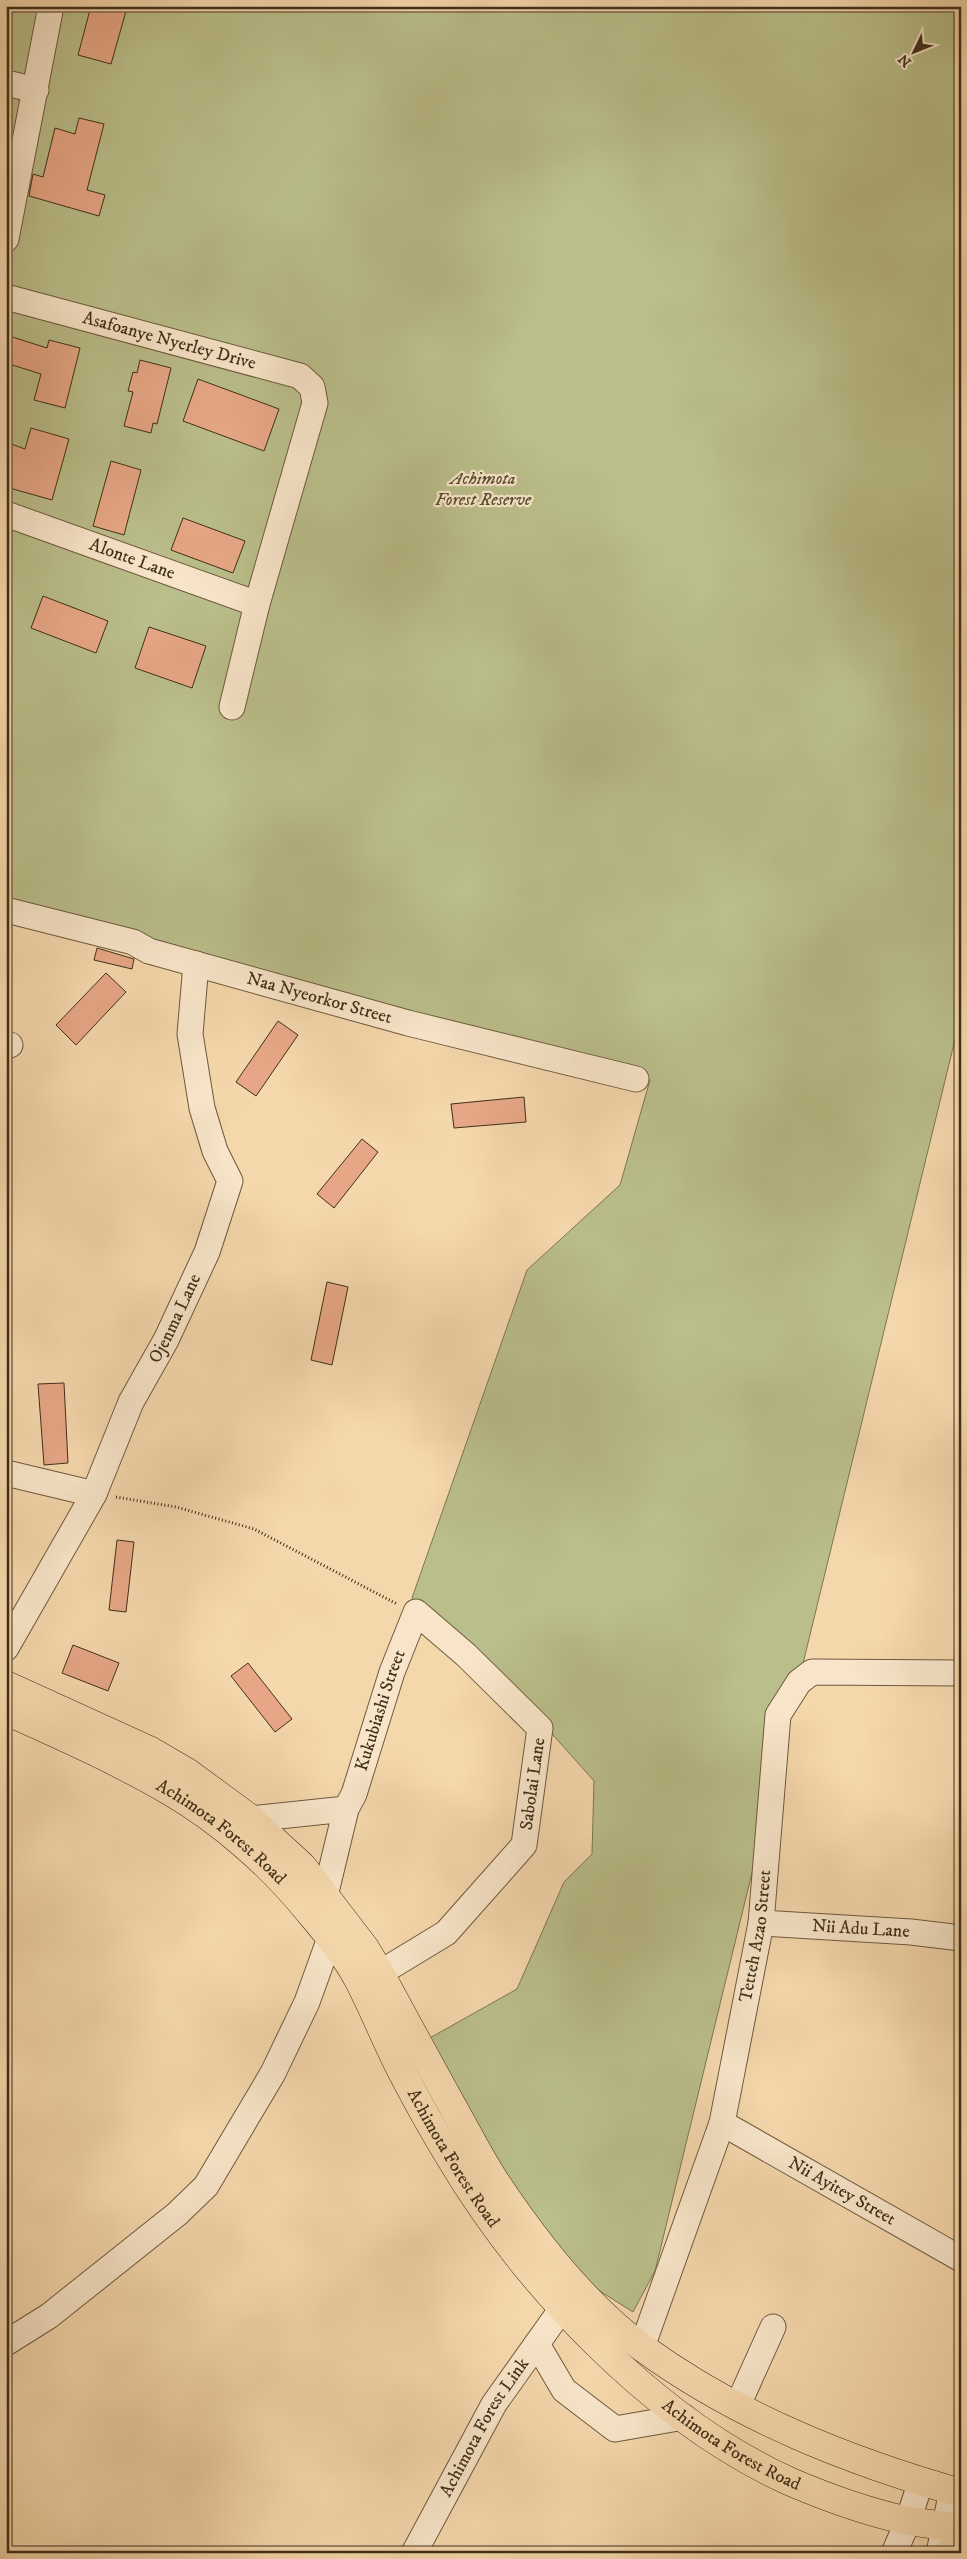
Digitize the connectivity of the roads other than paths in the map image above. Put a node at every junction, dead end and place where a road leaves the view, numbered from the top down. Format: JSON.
{"nodes":[{"id":1,"x":51,"y":6,"type":"edge"},
{"id":2,"x":6,"y":83,"type":"edge"},
{"id":3,"x":36,"y":90,"type":"junction"},
{"id":4,"x":6,"y":239,"type":"edge"},
{"id":5,"x":6,"y":297,"type":"edge"},
{"id":6,"x":6,"y":514,"type":"edge"},
{"id":7,"x":257,"y":604,"type":"junction"},
{"id":8,"x":232,"y":707,"type":"dead end"},
{"id":9,"x":6,"y":910,"type":"edge"},
{"id":10,"x":196,"y":964,"type":"junction"},
{"id":11,"x":636,"y":1079,"type":"dead end"},
{"id":12,"x":6,"y":1473,"type":"edge"},
{"id":13,"x":94,"y":1494,"type":"junction"},
{"id":14,"x":416,"y":1612,"type":"joint"},
{"id":15,"x":6,"y":1648,"type":"edge"},
{"id":16,"x":961,"y":1673,"type":"edge"},
{"id":17,"x":6,"y":1685,"type":"edge"},
{"id":18,"x":6,"y":1711,"type":"edge"},
{"id":19,"x":346,"y":1809,"type":"junction"},
{"id":20,"x":251,"y":1819,"type":"junction"},
{"id":21,"x":326,"y":1896,"type":"junction"},
{"id":22,"x":761,"y":1923,"type":"junction"},
{"id":23,"x":330,"y":1938,"type":"junction"},
{"id":24,"x":961,"y":1938,"type":"edge"},
{"id":25,"x":380,"y":1973,"type":"junction"},
{"id":26,"x":722,"y":2123,"type":"junction"},
{"id":27,"x":961,"y":2259,"type":"edge"},
{"id":28,"x":563,"y":2307,"type":"junction"},
{"id":29,"x":773,"y":2327,"type":"dead end"},
{"id":30,"x":6,"y":2343,"type":"edge"},
{"id":31,"x":537,"y":2344,"type":"junction"},
{"id":32,"x":642,"y":2347,"type":"junction"},
{"id":33,"x":737,"y":2407,"type":"junction"},
{"id":34,"x":684,"y":2417,"type":"junction"},
{"id":35,"x":920,"y":2481,"type":"junction"},
{"id":36,"x":957,"y":2492,"type":"edge"},
{"id":37,"x":908,"y":2521,"type":"junction"},
{"id":38,"x":955,"y":2532,"type":"edge"},
{"id":39,"x":414,"y":2553,"type":"edge"},
{"id":40,"x":894,"y":2553,"type":"edge"},
{"id":41,"x":939,"y":2553,"type":"edge"},
{"id":42,"x":948,"y":2553,"type":"edge"}],
"edges":[{"from":1,"to":3,"type":"street"},
{"from":2,"to":3,"type":"street"},
{"from":3,"to":4,"type":"street"},
{"from":5,"to":7,"type":"street","name":"Asafoanye Nyerley Drive"},
{"from":6,"to":7,"type":"street","name":"Alonte Lane"},
{"from":7,"to":8,"type":"street"},
{"from":9,"to":10,"type":"street","name":"Naa Nyeorkor Street"},
{"from":10,"to":11,"type":"street","name":"Naa Nyeorkor Street"},
{"from":10,"to":13,"type":"street","name":"Ojenma Lane"},
{"from":12,"to":13,"type":"street"},
{"from":13,"to":15,"type":"street","name":"Ojenma Lane"},
{"from":14,"to":19,"type":"street","name":"Kukubiashi Street"},
{"from":14,"to":25,"type":"street","name":"Sabolai Lane"},
{"from":16,"to":22,"type":"street","name":"Tetteh Azao Street"},
{"from":17,"to":20,"type":"main road","name":"Achimota Forest Road"},
{"from":18,"to":23,"type":"main road","name":"Achimota Forest Road"},
{"from":19,"to":20,"type":"street"},
{"from":19,"to":21,"type":"street","name":"Kukubiashi Street"},
{"from":20,"to":21,"type":"main road","name":"Achimota Forest Road"},
{"from":21,"to":25,"type":"main road","name":"Achimota Forest Road"},
{"from":22,"to":24,"type":"street","name":"Nii Adu Lane"},
{"from":22,"to":26,"type":"street","name":"Tetteh Azao Street"},
{"from":23,"to":28,"type":"main road","name":"Achimota Forest Road"},
{"from":23,"to":30,"type":"street"},
{"from":25,"to":32,"type":"main road","name":"Achimota Forest Road"},
{"from":26,"to":27,"type":"street","name":"Nii Ayitey Street"},
{"from":26,"to":32,"type":"street","name":"Tetteh Azao Street"},
{"from":28,"to":31,"type":"street","name":"Achimota Forest Link"},
{"from":28,"to":34,"type":"main road","name":"Achimota Forest Road"},
{"from":29,"to":33,"type":"street"},
{"from":31,"to":34,"type":"street"},
{"from":31,"to":39,"type":"street","name":"Achimota Forest Link"},
{"from":32,"to":33,"type":"main road","name":"Achimota Forest Road"},
{"from":33,"to":35,"type":"main road","name":"Achimota Forest Road"},
{"from":34,"to":37,"type":"main road","name":"Achimota Forest Road"},
{"from":35,"to":36,"type":"main road","name":"Achimota Forest Road"},
{"from":35,"to":37,"type":"street"},
{"from":36,"to":38,"type":"street"},
{"from":37,"to":38,"type":"main road","name":"Achimota Forest Road"},
{"from":37,"to":40,"type":"street"},
{"from":38,"to":41,"type":"street"},
{"from":38,"to":42,"type":"main road"}]}
